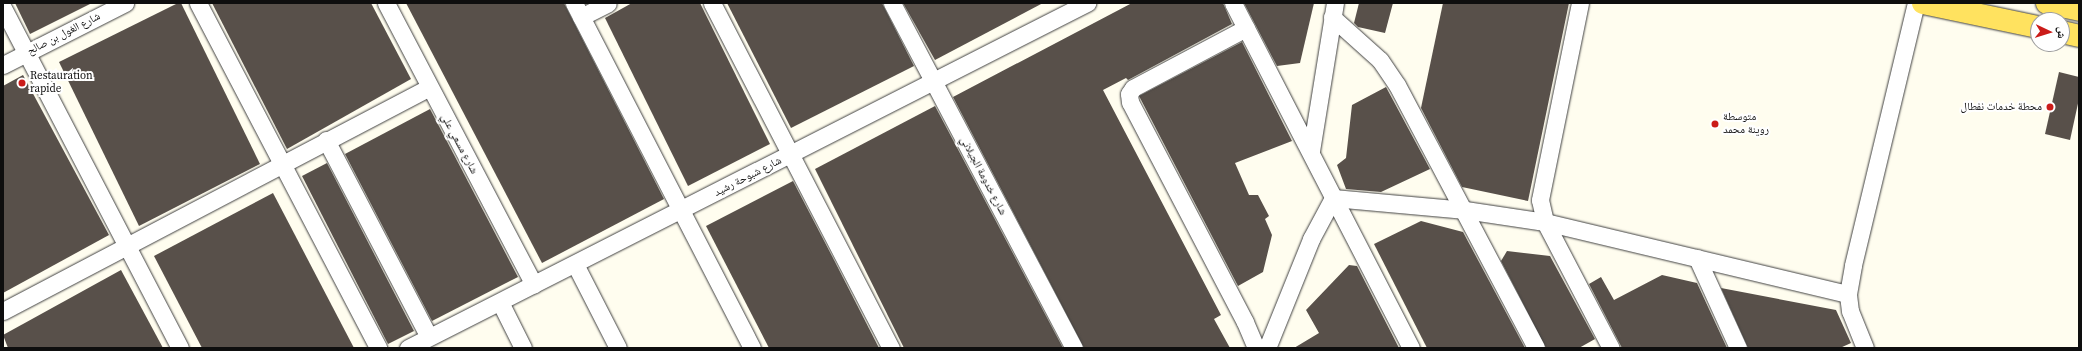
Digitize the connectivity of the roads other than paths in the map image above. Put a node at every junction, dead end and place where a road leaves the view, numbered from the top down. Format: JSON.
{"nodes":[{"id":1,"x":125,"y":3,"type":"edge"},
{"id":2,"x":198,"y":3,"type":"edge"},
{"id":3,"x":386,"y":3,"type":"edge"},
{"id":4,"x":608,"y":3,"type":"edge"},
{"id":5,"x":712,"y":3,"type":"edge"},
{"id":6,"x":892,"y":3,"type":"edge"},
{"id":7,"x":1087,"y":3,"type":"edge"},
{"id":8,"x":1233,"y":3,"type":"edge"},
{"id":9,"x":1580,"y":3,"type":"edge"},
{"id":10,"x":1916,"y":3,"type":"edge"},
{"id":11,"x":1923,"y":3,"type":"edge"},
{"id":12,"x":2048,"y":3,"type":"edge"},
{"id":13,"x":3,"y":8,"type":"edge"},
{"id":14,"x":578,"y":10,"type":"edge"},
{"id":15,"x":1334,"y":10,"type":"edge"},
{"id":16,"x":2079,"y":10,"type":"edge"},
{"id":17,"x":2030,"y":25,"type":"edge"},
{"id":18,"x":1246,"y":28,"type":"junction"},
{"id":19,"x":26,"y":52,"type":"junction"},
{"id":20,"x":3,"y":65,"type":"edge"},
{"id":21,"x":933,"y":82,"type":"junction"},
{"id":22,"x":429,"y":87,"type":"junction"},
{"id":23,"x":326,"y":140,"type":"junction"},
{"id":24,"x":1311,"y":151,"type":"junction"},
{"id":25,"x":791,"y":155,"type":"junction"},
{"id":26,"x":281,"y":164,"type":"junction"},
{"id":27,"x":1333,"y":198,"type":"junction"},
{"id":28,"x":1465,"y":210,"type":"junction"},
{"id":29,"x":681,"y":212,"type":"junction"},
{"id":30,"x":1545,"y":222,"type":"junction"},
{"id":31,"x":126,"y":246,"type":"junction"},
{"id":32,"x":1697,"y":258,"type":"junction"},
{"id":33,"x":575,"y":264,"type":"junction"},
{"id":34,"x":534,"y":285,"type":"junction"},
{"id":35,"x":1848,"y":294,"type":"junction"},
{"id":36,"x":500,"y":302,"type":"junction"},
{"id":37,"x":3,"y":311,"type":"edge"},
{"id":38,"x":429,"y":337,"type":"junction"},
{"id":39,"x":1606,"y":346,"type":"edge"},
{"id":40,"x":180,"y":348,"type":"edge"},
{"id":41,"x":378,"y":348,"type":"edge"},
{"id":42,"x":408,"y":348,"type":"edge"},
{"id":43,"x":523,"y":348,"type":"edge"},
{"id":44,"x":618,"y":348,"type":"edge"},
{"id":45,"x":752,"y":348,"type":"edge"},
{"id":46,"x":891,"y":348,"type":"edge"},
{"id":47,"x":1074,"y":348,"type":"edge"},
{"id":48,"x":1256,"y":348,"type":"edge"},
{"id":49,"x":1267,"y":348,"type":"edge"},
{"id":50,"x":1411,"y":348,"type":"edge"},
{"id":51,"x":1536,"y":348,"type":"edge"},
{"id":52,"x":1738,"y":348,"type":"edge"},
{"id":53,"x":1865,"y":348,"type":"edge"}],
"edges":[{"from":1,"to":19,"type":"street","name":"شارع الغول بن صالح"},
{"from":2,"to":26,"type":"street"},
{"from":3,"to":22,"type":"street","name":"شارع مسعي علي"},
{"from":4,"to":14,"type":"street"},
{"from":5,"to":25,"type":"street"},
{"from":6,"to":21,"type":"street","name":"شارع خدومة الجيلاني"},
{"from":7,"to":21,"type":"street","name":"شارع شبوحة رشيد"},
{"from":8,"to":18,"type":"street"},
{"from":9,"to":30,"type":"street"},
{"from":10,"to":35,"type":"street"},
{"from":11,"to":17,"type":"main road"},
{"from":12,"to":16,"type":"main road"},
{"from":13,"to":19,"type":"street"},
{"from":14,"to":29,"type":"street"},
{"from":15,"to":24,"type":"street"},
{"from":15,"to":28,"type":"street"},
{"from":18,"to":24,"type":"street"},
{"from":18,"to":48,"type":"street"},
{"from":19,"to":20,"type":"street","name":"شارع الغول بن صالح"},
{"from":19,"to":31,"type":"street"},
{"from":21,"to":25,"type":"street","name":"شارع شبوحة رشيد"},
{"from":21,"to":47,"type":"street","name":"شارع خدومة الجيلاني"},
{"from":22,"to":23,"type":"street"},
{"from":22,"to":34,"type":"street","name":"شارع مسعي علي"},
{"from":23,"to":26,"type":"street"},
{"from":23,"to":38,"type":"street"},
{"from":24,"to":27,"type":"street"},
{"from":25,"to":29,"type":"street","name":"شارع شبوحة رشيد"},
{"from":25,"to":46,"type":"street"},
{"from":26,"to":31,"type":"street"},
{"from":26,"to":41,"type":"street"},
{"from":27,"to":28,"type":"street"},
{"from":27,"to":49,"type":"street"},
{"from":27,"to":50,"type":"street"},
{"from":28,"to":30,"type":"street"},
{"from":28,"to":51,"type":"street"},
{"from":29,"to":33,"type":"street","name":"شارع شبوحة رشيد"},
{"from":29,"to":45,"type":"street"},
{"from":30,"to":32,"type":"street"},
{"from":30,"to":39,"type":"street"},
{"from":31,"to":37,"type":"street"},
{"from":31,"to":40,"type":"street"},
{"from":32,"to":35,"type":"street"},
{"from":32,"to":52,"type":"street"},
{"from":33,"to":34,"type":"street","name":"شارع شبوحة رشيد"},
{"from":33,"to":44,"type":"street"},
{"from":34,"to":36,"type":"street","name":"شارع شبوحة رشيد"},
{"from":35,"to":53,"type":"street"},
{"from":36,"to":38,"type":"street","name":"شارع شبوحة رشيد"},
{"from":36,"to":43,"type":"street"},
{"from":38,"to":42,"type":"street","name":"شارع شبوحة رشيد"}]}
